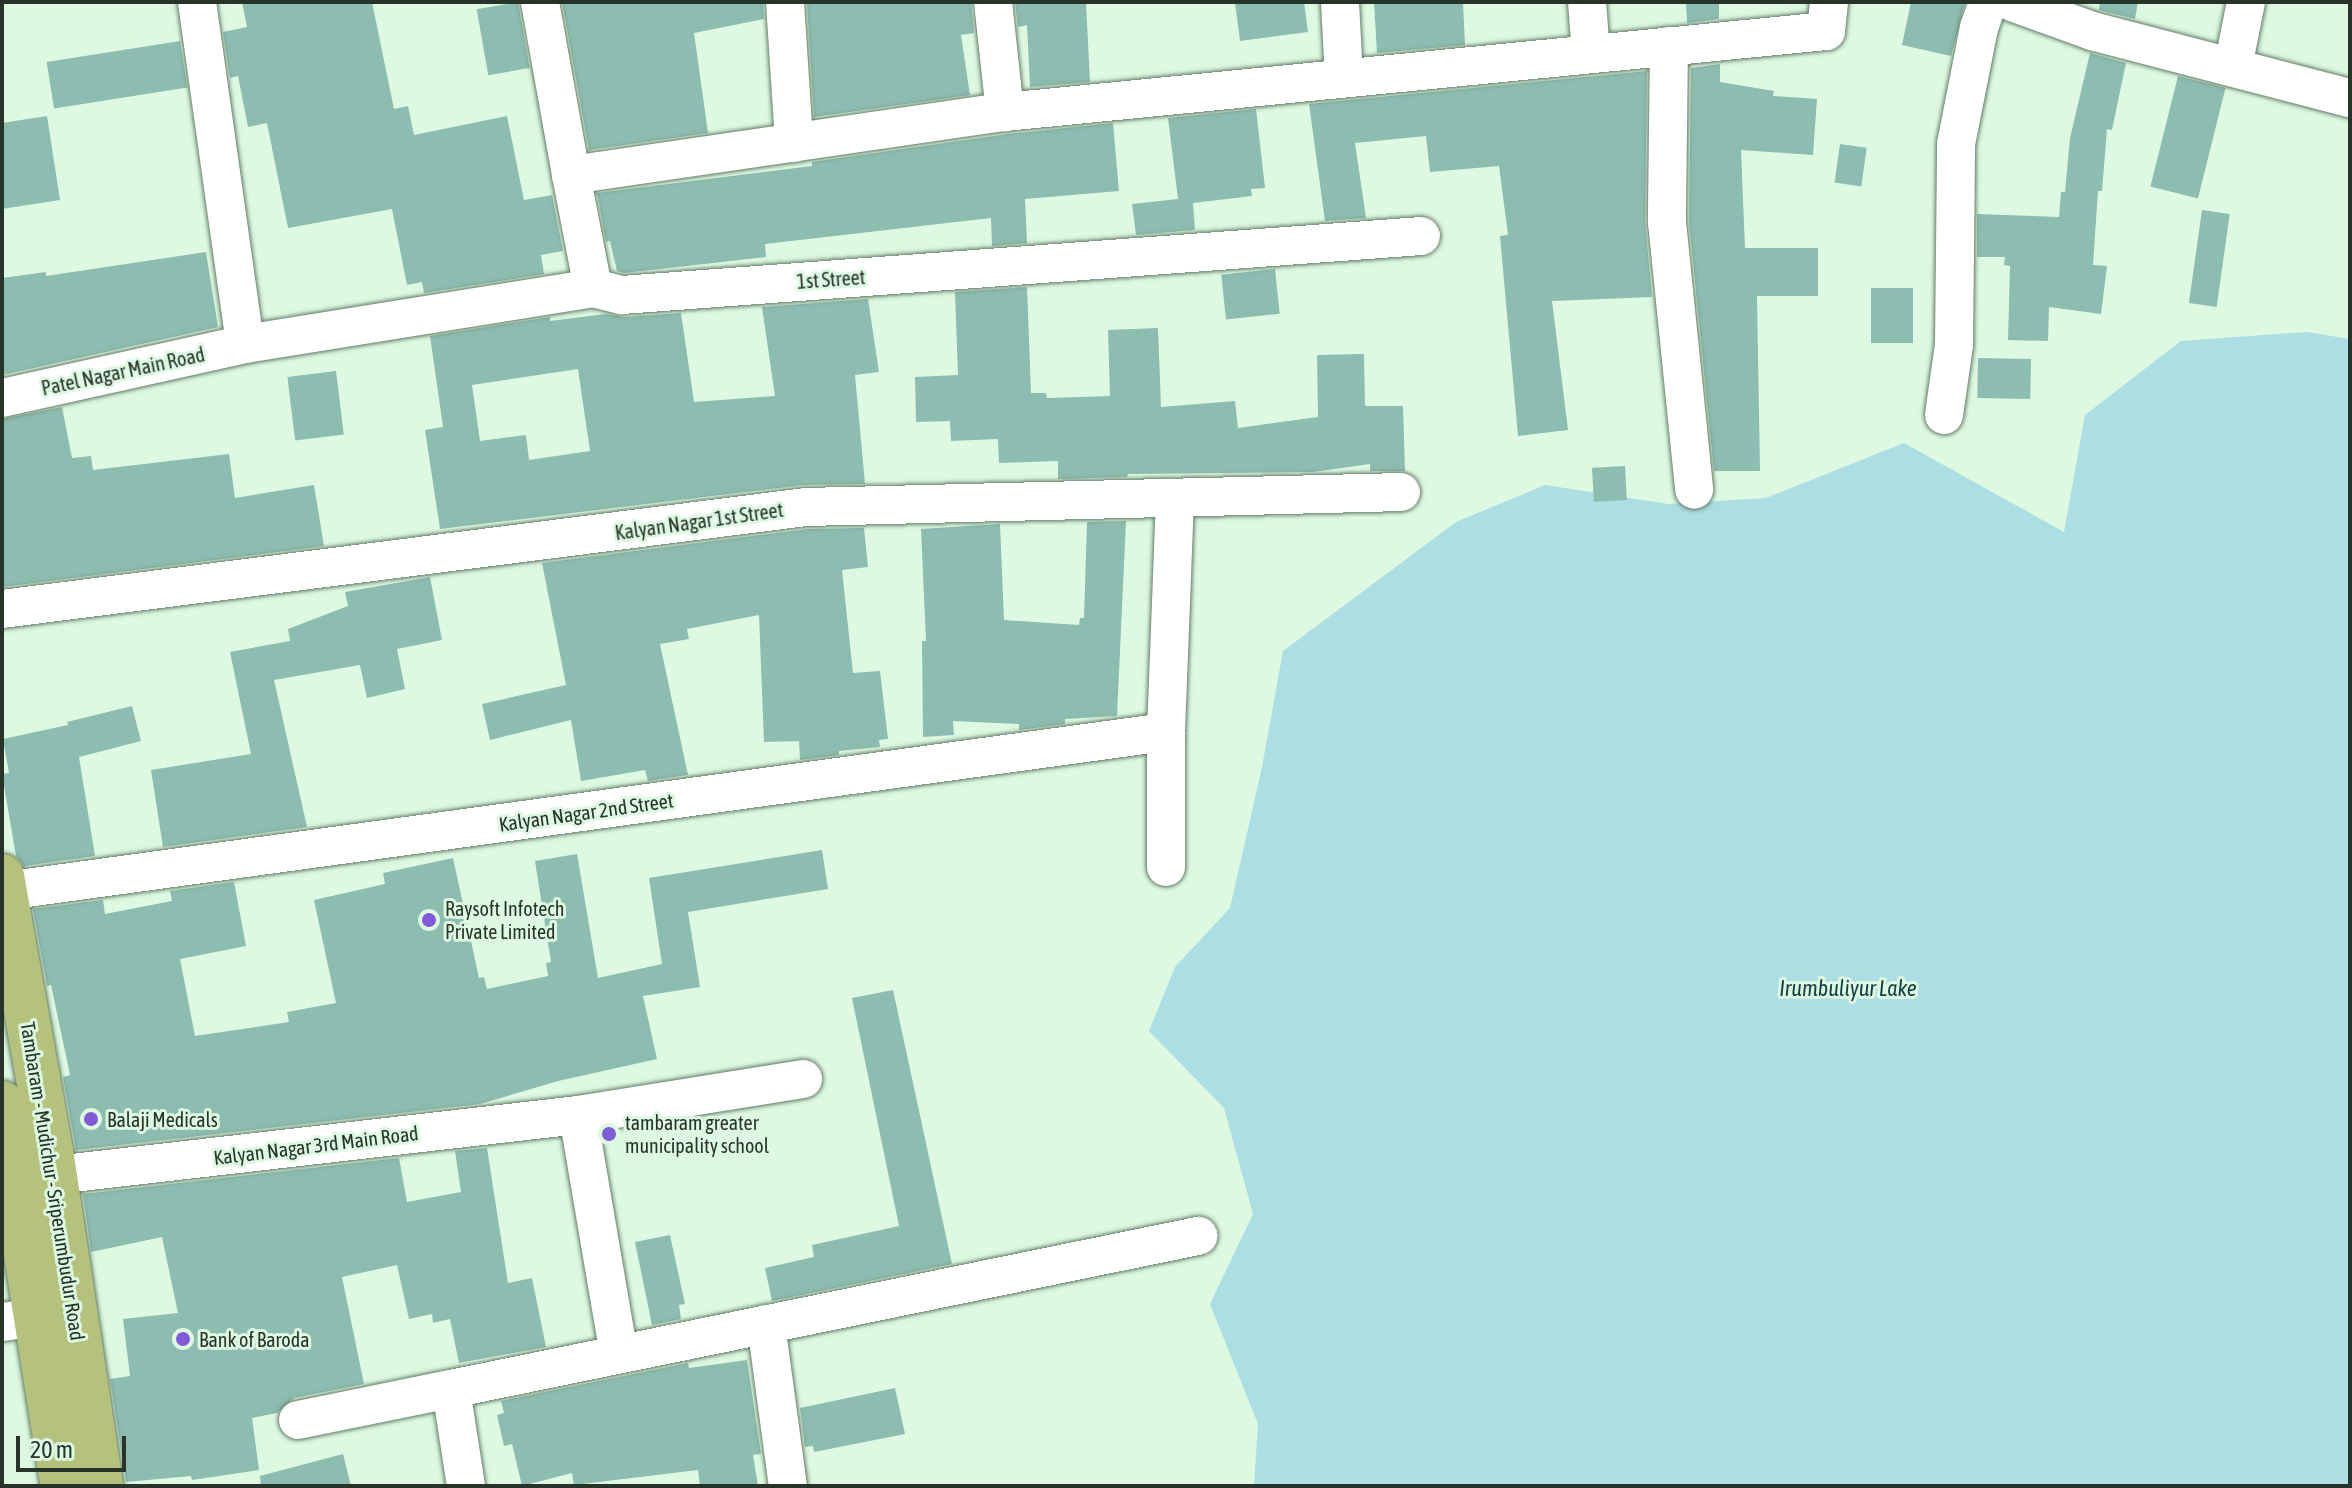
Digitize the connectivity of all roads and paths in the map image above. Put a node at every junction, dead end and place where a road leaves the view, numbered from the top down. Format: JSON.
{"nodes":[{"id":1,"x":197,"y":2,"type":"edge"},
{"id":2,"x":540,"y":2,"type":"edge"},
{"id":3,"x":785,"y":2,"type":"edge"},
{"id":4,"x":993,"y":2,"type":"edge"},
{"id":5,"x":1340,"y":2,"type":"edge"},
{"id":6,"x":1587,"y":2,"type":"edge"},
{"id":7,"x":1829,"y":2,"type":"edge"},
{"id":8,"x":1988,"y":2,"type":"edge"},
{"id":9,"x":2012,"y":2,"type":"edge"},
{"id":10,"x":2246,"y":2,"type":"edge"},
{"id":11,"x":1669,"y":46,"type":"junction"},
{"id":12,"x":1591,"y":54,"type":"junction"},
{"id":13,"x":2233,"y":67,"type":"junction"},
{"id":14,"x":1344,"y":78,"type":"junction"},
{"id":15,"x":2350,"y":98,"type":"edge"},
{"id":16,"x":1005,"y":112,"type":"junction"},
{"id":17,"x":794,"y":143,"type":"junction"},
{"id":18,"x":571,"y":175,"type":"junction"},
{"id":19,"x":1421,"y":236,"type":"dead end"},
{"id":20,"x":593,"y":288,"type":"junction"},
{"id":21,"x":245,"y":344,"type":"junction"},
{"id":22,"x":2,"y":398,"type":"edge"},
{"id":23,"x":1944,"y":415,"type":"dead end"},
{"id":24,"x":1694,"y":490,"type":"dead end"},
{"id":25,"x":1401,"y":492,"type":"dead end"},
{"id":26,"x":1175,"y":498,"type":"junction"},
{"id":27,"x":2,"y":609,"type":"edge"},
{"id":28,"x":1166,"y":732,"type":"junction"},
{"id":29,"x":1166,"y":867,"type":"dead end"},
{"id":30,"x":3,"y":883,"type":"edge"},
{"id":31,"x":803,"y":1079,"type":"dead end"},
{"id":32,"x":2,"y":1103,"type":"edge"},
{"id":33,"x":578,"y":1115,"type":"junction"},
{"id":34,"x":55,"y":1175,"type":"junction"},
{"id":35,"x":1198,"y":1236,"type":"dead end"},
{"id":36,"x":19,"y":1319,"type":"edge"},
{"id":37,"x":766,"y":1324,"type":"junction"},
{"id":38,"x":619,"y":1354,"type":"junction"},
{"id":39,"x":451,"y":1389,"type":"junction"},
{"id":40,"x":298,"y":1420,"type":"dead end"},
{"id":41,"x":63,"y":1486,"type":"edge"},
{"id":42,"x":101,"y":1486,"type":"edge"},
{"id":43,"x":466,"y":1486,"type":"edge"},
{"id":44,"x":788,"y":1486,"type":"edge"}],
"edges":[{"from":1,"to":21,"type":"street"},
{"from":2,"to":18,"type":"street"},
{"from":3,"to":17,"type":"street"},
{"from":4,"to":16,"type":"street"},
{"from":5,"to":14,"type":"street"},
{"from":6,"to":12,"type":"street"},
{"from":7,"to":11,"type":"street"},
{"from":8,"to":23,"type":"street"},
{"from":9,"to":13,"type":"street"},
{"from":10,"to":13,"type":"street"},
{"from":11,"to":12,"type":"street"},
{"from":11,"to":24,"type":"street"},
{"from":12,"to":14,"type":"street"},
{"from":13,"to":15,"type":"street"},
{"from":14,"to":16,"type":"street"},
{"from":16,"to":17,"type":"street"},
{"from":17,"to":18,"type":"street"},
{"from":18,"to":20,"type":"street"},
{"from":19,"to":20,"type":"street","name":"1st Street"},
{"from":20,"to":21,"type":"street","name":"1st Street"},
{"from":21,"to":22,"type":"street","name":"Patel Nagar Main Road"},
{"from":25,"to":26,"type":"street","name":"Kalyan Nagar 1st Street"},
{"from":26,"to":27,"type":"street","name":"Kalyan Nagar 1st Street"},
{"from":26,"to":28,"type":"street"},
{"from":28,"to":29,"type":"street"},
{"from":28,"to":30,"type":"street","name":"Kalyan Nagar 2nd Street"},
{"from":30,"to":34,"type":"main road","name":"Tambaram - Mudichur - Sriperumbudur Road"},
{"from":31,"to":33,"type":"street","name":"Kalyan Nagar 3rd Main Road"},
{"from":32,"to":36,"type":"main road","name":"Tambaram - Mudichur - Sriperumbudur Road"},
{"from":33,"to":34,"type":"street","name":"Kalyan Nagar 3rd Main Road"},
{"from":33,"to":38,"type":"street"},
{"from":34,"to":42,"type":"main road","name":"Tambaram - Mudichur - Sriperumbudur Road"},
{"from":35,"to":37,"type":"street"},
{"from":36,"to":41,"type":"main road","name":"Tambaram - Mudichur - Sriperumbudur Road"},
{"from":37,"to":38,"type":"street"},
{"from":37,"to":44,"type":"street"},
{"from":38,"to":39,"type":"street"},
{"from":39,"to":40,"type":"street"},
{"from":39,"to":43,"type":"street"}]}
